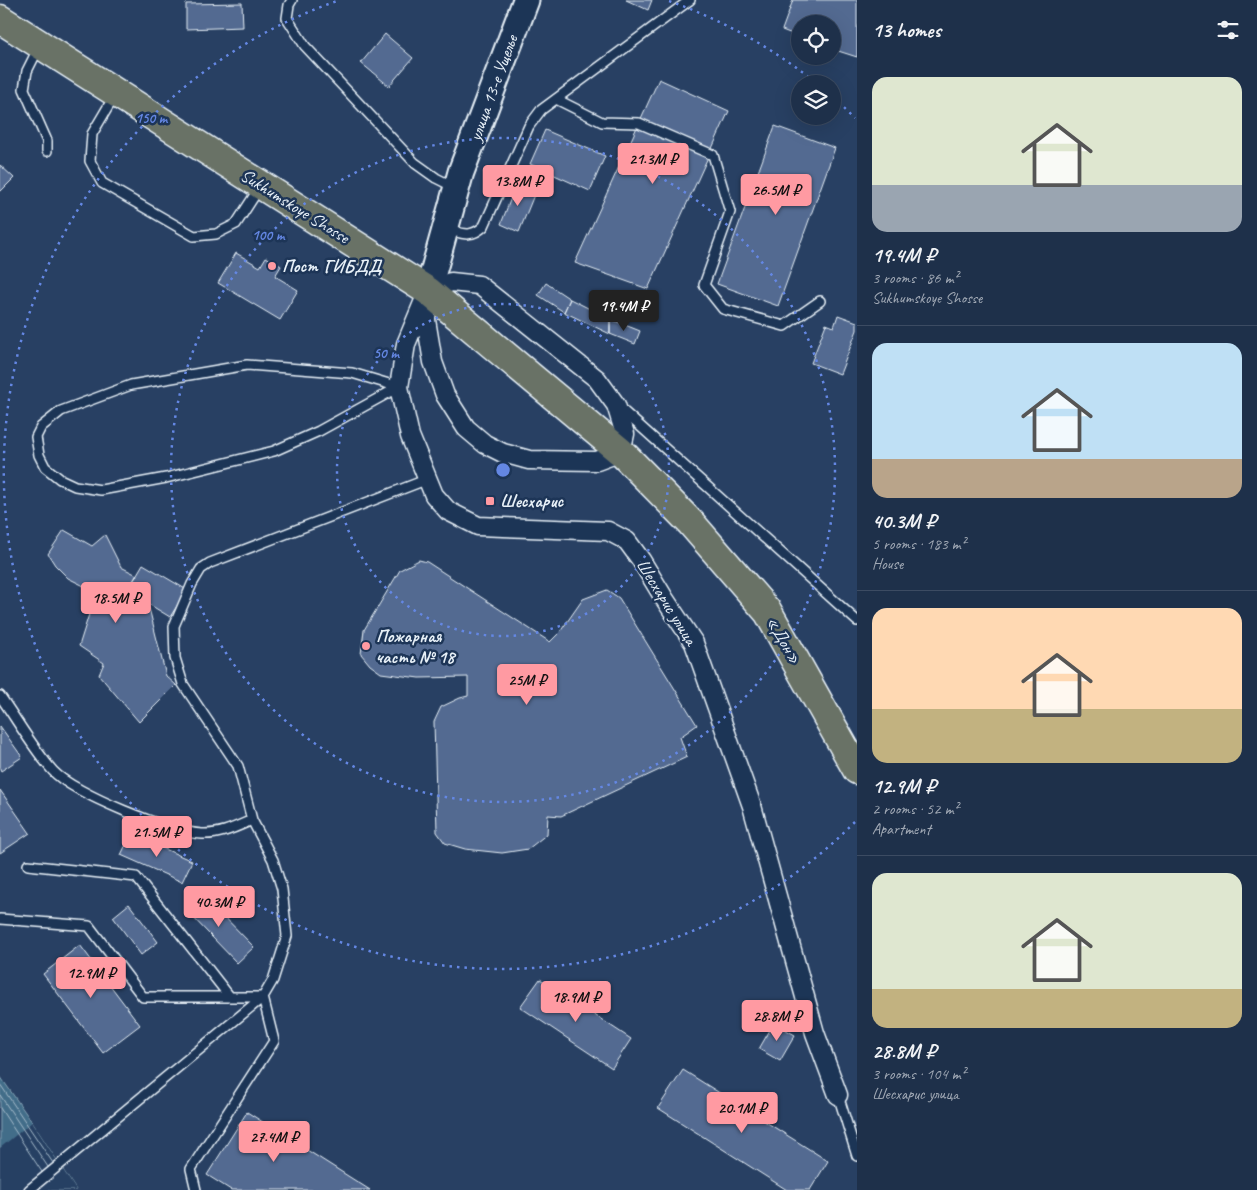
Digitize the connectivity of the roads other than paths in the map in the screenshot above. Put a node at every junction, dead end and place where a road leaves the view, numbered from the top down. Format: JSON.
{"nodes":[{"id":1,"x":292,"y":0,"type":"edge"},
{"id":2,"x":526,"y":0,"type":"edge"},
{"id":3,"x":690,"y":0,"type":"edge"},
{"id":4,"x":0,"y":20,"type":"edge"},
{"id":5,"x":40,"y":45,"type":"junction"},
{"id":6,"x":116,"y":93,"type":"junction"},
{"id":7,"x":556,"y":99,"type":"junction"},
{"id":8,"x":48,"y":151,"type":"dead end"},
{"id":9,"x":262,"y":184,"type":"junction"},
{"id":10,"x":457,"y":188,"type":"junction"},
{"id":11,"x":446,"y":229,"type":"junction"},
{"id":12,"x":428,"y":291,"type":"junction"},
{"id":13,"x":820,"y":301,"type":"dead end"},
{"id":14,"x":400,"y":387,"type":"junction"},
{"id":15,"x":616,"y":405,"type":"junction"},
{"id":16,"x":621,"y":452,"type":"junction"},
{"id":17,"x":428,"y":480,"type":"junction"},
{"id":18,"x":857,"y":621,"type":"edge"},
{"id":19,"x":0,"y":696,"type":"edge"},
{"id":20,"x":857,"y":770,"type":"edge"},
{"id":21,"x":252,"y":820,"type":"junction"},
{"id":22,"x":28,"y":864,"type":"dead end"},
{"id":23,"x":0,"y":919,"type":"edge"},
{"id":24,"x":263,"y":996,"type":"junction"},
{"id":25,"x":230,"y":997,"type":"junction"},
{"id":26,"x":838,"y":1095,"type":"joint"},
{"id":27,"x":857,"y":1156,"type":"edge"},
{"id":28,"x":29,"y":1190,"type":"edge"},
{"id":29,"x":196,"y":1190,"type":"edge"}],
"edges":[{"from":1,"to":10,"type":"lane"},
{"from":2,"to":10,"type":"street","name":"улица 13-е Ущелье"},
{"from":3,"to":7,"type":"lane"},
{"from":4,"to":5,"type":"highway","name":"Sukhumskoye Shosse"},
{"from":5,"to":6,"type":"highway","name":"Sukhumskoye Shosse"},
{"from":5,"to":8,"type":"lane"},
{"from":6,"to":9,"type":"highway","name":"Sukhumskoye Shosse"},
{"from":6,"to":9,"type":"lane"},
{"from":7,"to":11,"type":"lane"},
{"from":7,"to":13,"type":"lane"},
{"from":9,"to":12,"type":"highway","name":"Sukhumskoye Shosse"},
{"from":10,"to":11,"type":"street","name":"улица 13-е Ущелье"},
{"from":11,"to":12,"type":"street","name":"улица 13-е Ущелье"},
{"from":12,"to":14,"type":"street","name":"Шесхарис улица"},
{"from":12,"to":15,"type":"street"},
{"from":12,"to":16,"type":"highway","name":"Sukhumskoye Shosse"},
{"from":12,"to":16,"type":"street"},
{"from":14,"to":14,"type":"lane"},
{"from":14,"to":17,"type":"street","name":"Шесхарис улица"},
{"from":15,"to":16,"type":"street"},
{"from":15,"to":18,"type":"lane"},
{"from":16,"to":20,"type":"highway","name":"«Дон»"},
{"from":17,"to":21,"type":"lane"},
{"from":17,"to":26,"type":"street","name":"Шесхарис улица"},
{"from":19,"to":21,"type":"lane"},
{"from":21,"to":24,"type":"lane"},
{"from":22,"to":25,"type":"lane"},
{"from":23,"to":25,"type":"lane"},
{"from":24,"to":25,"type":"lane"},
{"from":24,"to":28,"type":"lane"},
{"from":24,"to":29,"type":"lane"},
{"from":26,"to":27,"type":"lane"}]}
